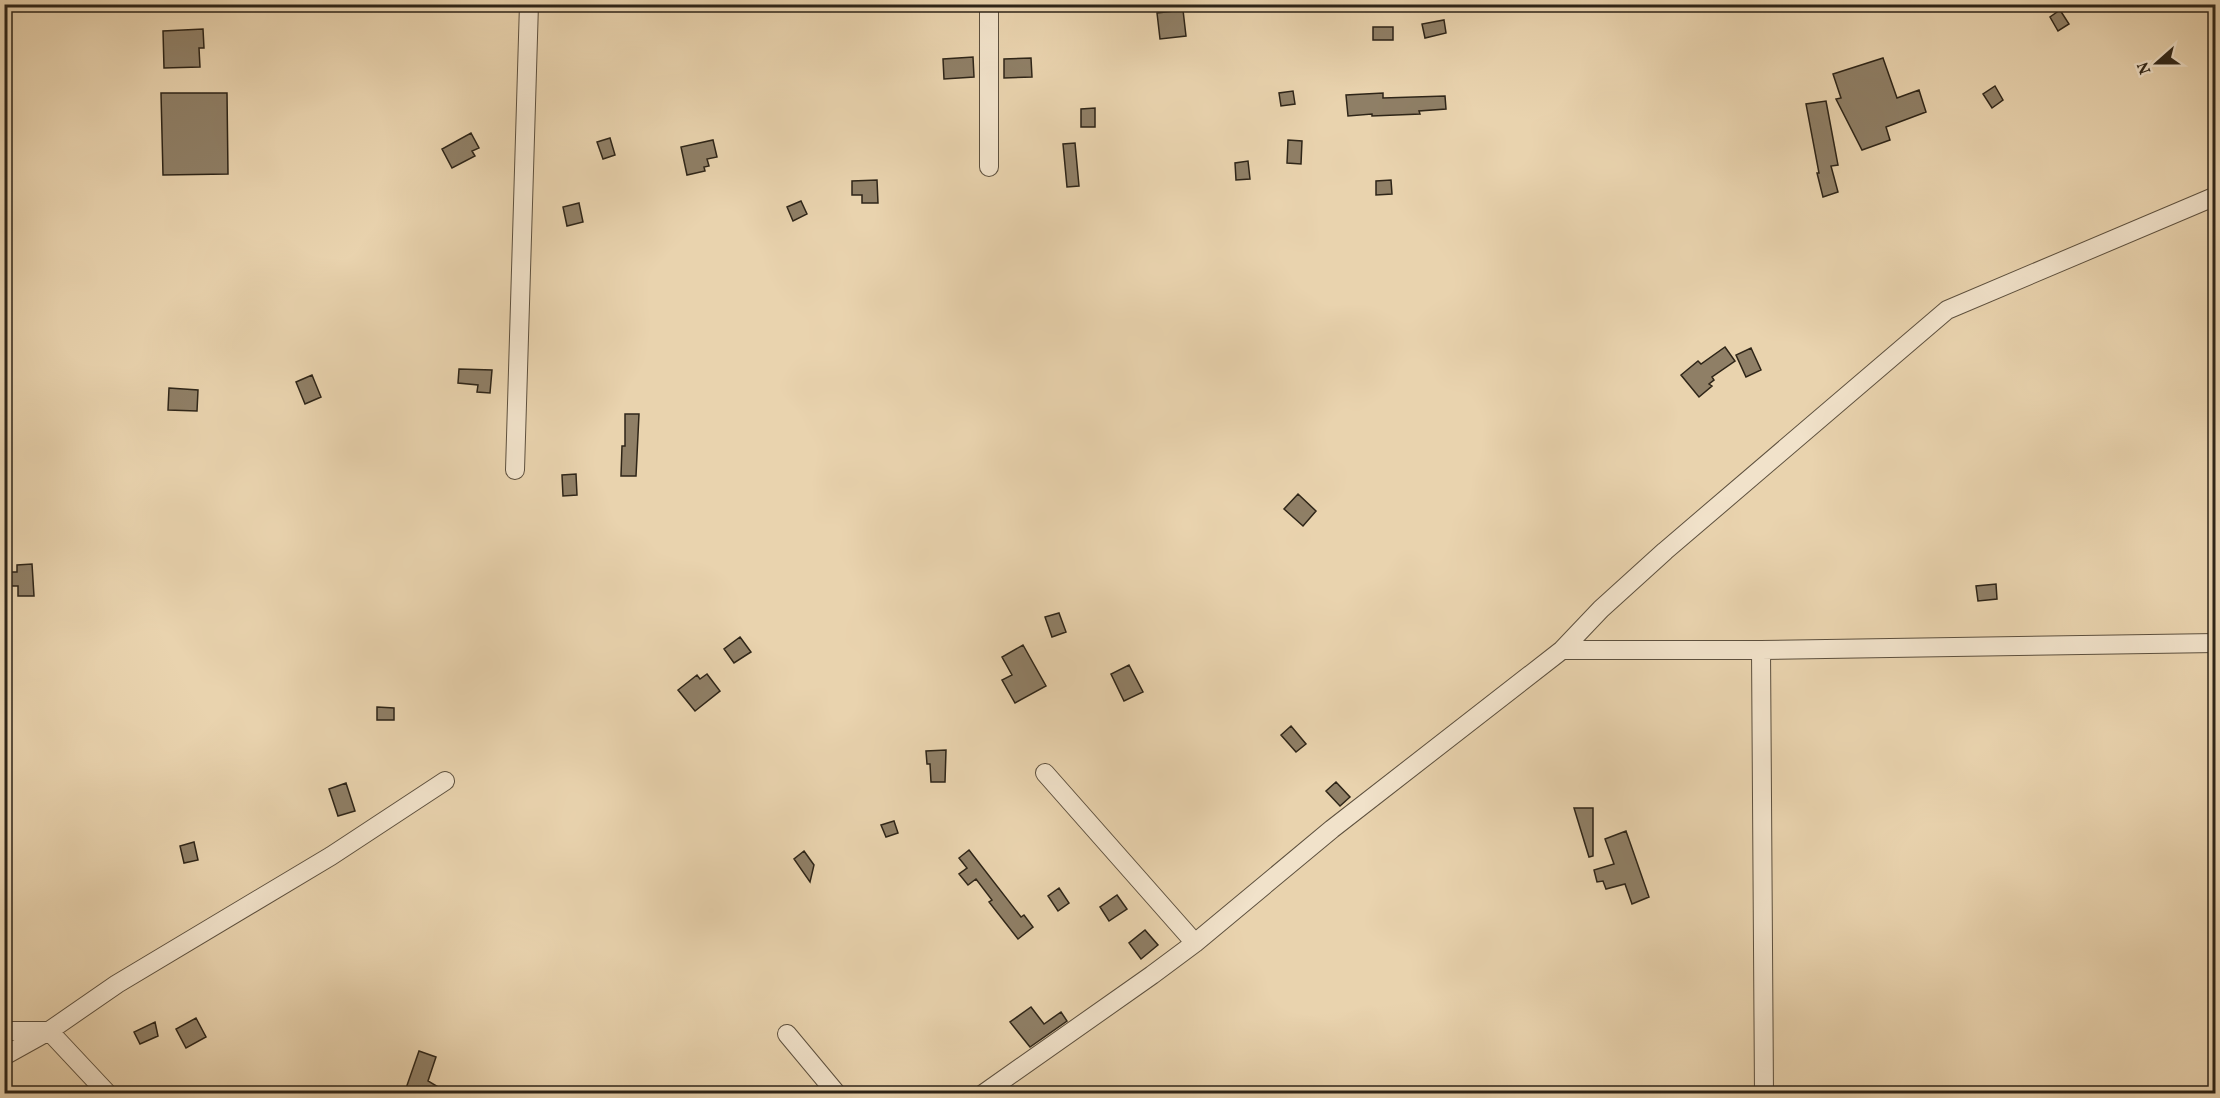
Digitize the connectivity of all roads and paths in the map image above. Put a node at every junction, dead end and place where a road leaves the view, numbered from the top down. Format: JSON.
{"nodes":[{"id":1,"x":529,"y":4,"type":"edge"},
{"id":2,"x":989,"y":4,"type":"edge"},
{"id":3,"x":989,"y":167,"type":"dead end"},
{"id":4,"x":2216,"y":196,"type":"edge"},
{"id":5,"x":515,"y":470,"type":"dead end"},
{"id":6,"x":2216,"y":643,"type":"edge"},
{"id":7,"x":1562,"y":650,"type":"junction"},
{"id":8,"x":1761,"y":650,"type":"junction"},
{"id":9,"x":1045,"y":773,"type":"dead end"},
{"id":10,"x":445,"y":782,"type":"dead end"},
{"id":11,"x":1195,"y":943,"type":"junction"},
{"id":12,"x":4,"y":1031,"type":"edge"},
{"id":13,"x":49,"y":1031,"type":"junction"},
{"id":14,"x":787,"y":1034,"type":"dead end"},
{"id":15,"x":4,"y":1056,"type":"edge"},
{"id":16,"x":108,"y":1094,"type":"edge"},
{"id":17,"x":837,"y":1094,"type":"edge"},
{"id":18,"x":983,"y":1094,"type":"edge"},
{"id":19,"x":1764,"y":1094,"type":"edge"}],
"edges":[{"from":1,"to":5,"type":"street"},
{"from":2,"to":3,"type":"street"},
{"from":4,"to":7,"type":"street"},
{"from":6,"to":8,"type":"street"},
{"from":7,"to":8,"type":"street"},
{"from":7,"to":11,"type":"street"},
{"from":8,"to":19,"type":"street"},
{"from":9,"to":11,"type":"street"},
{"from":10,"to":13,"type":"street"},
{"from":11,"to":18,"type":"street"},
{"from":12,"to":13,"type":"street"},
{"from":13,"to":15,"type":"street"},
{"from":13,"to":16,"type":"street"},
{"from":14,"to":17,"type":"street"}]}
